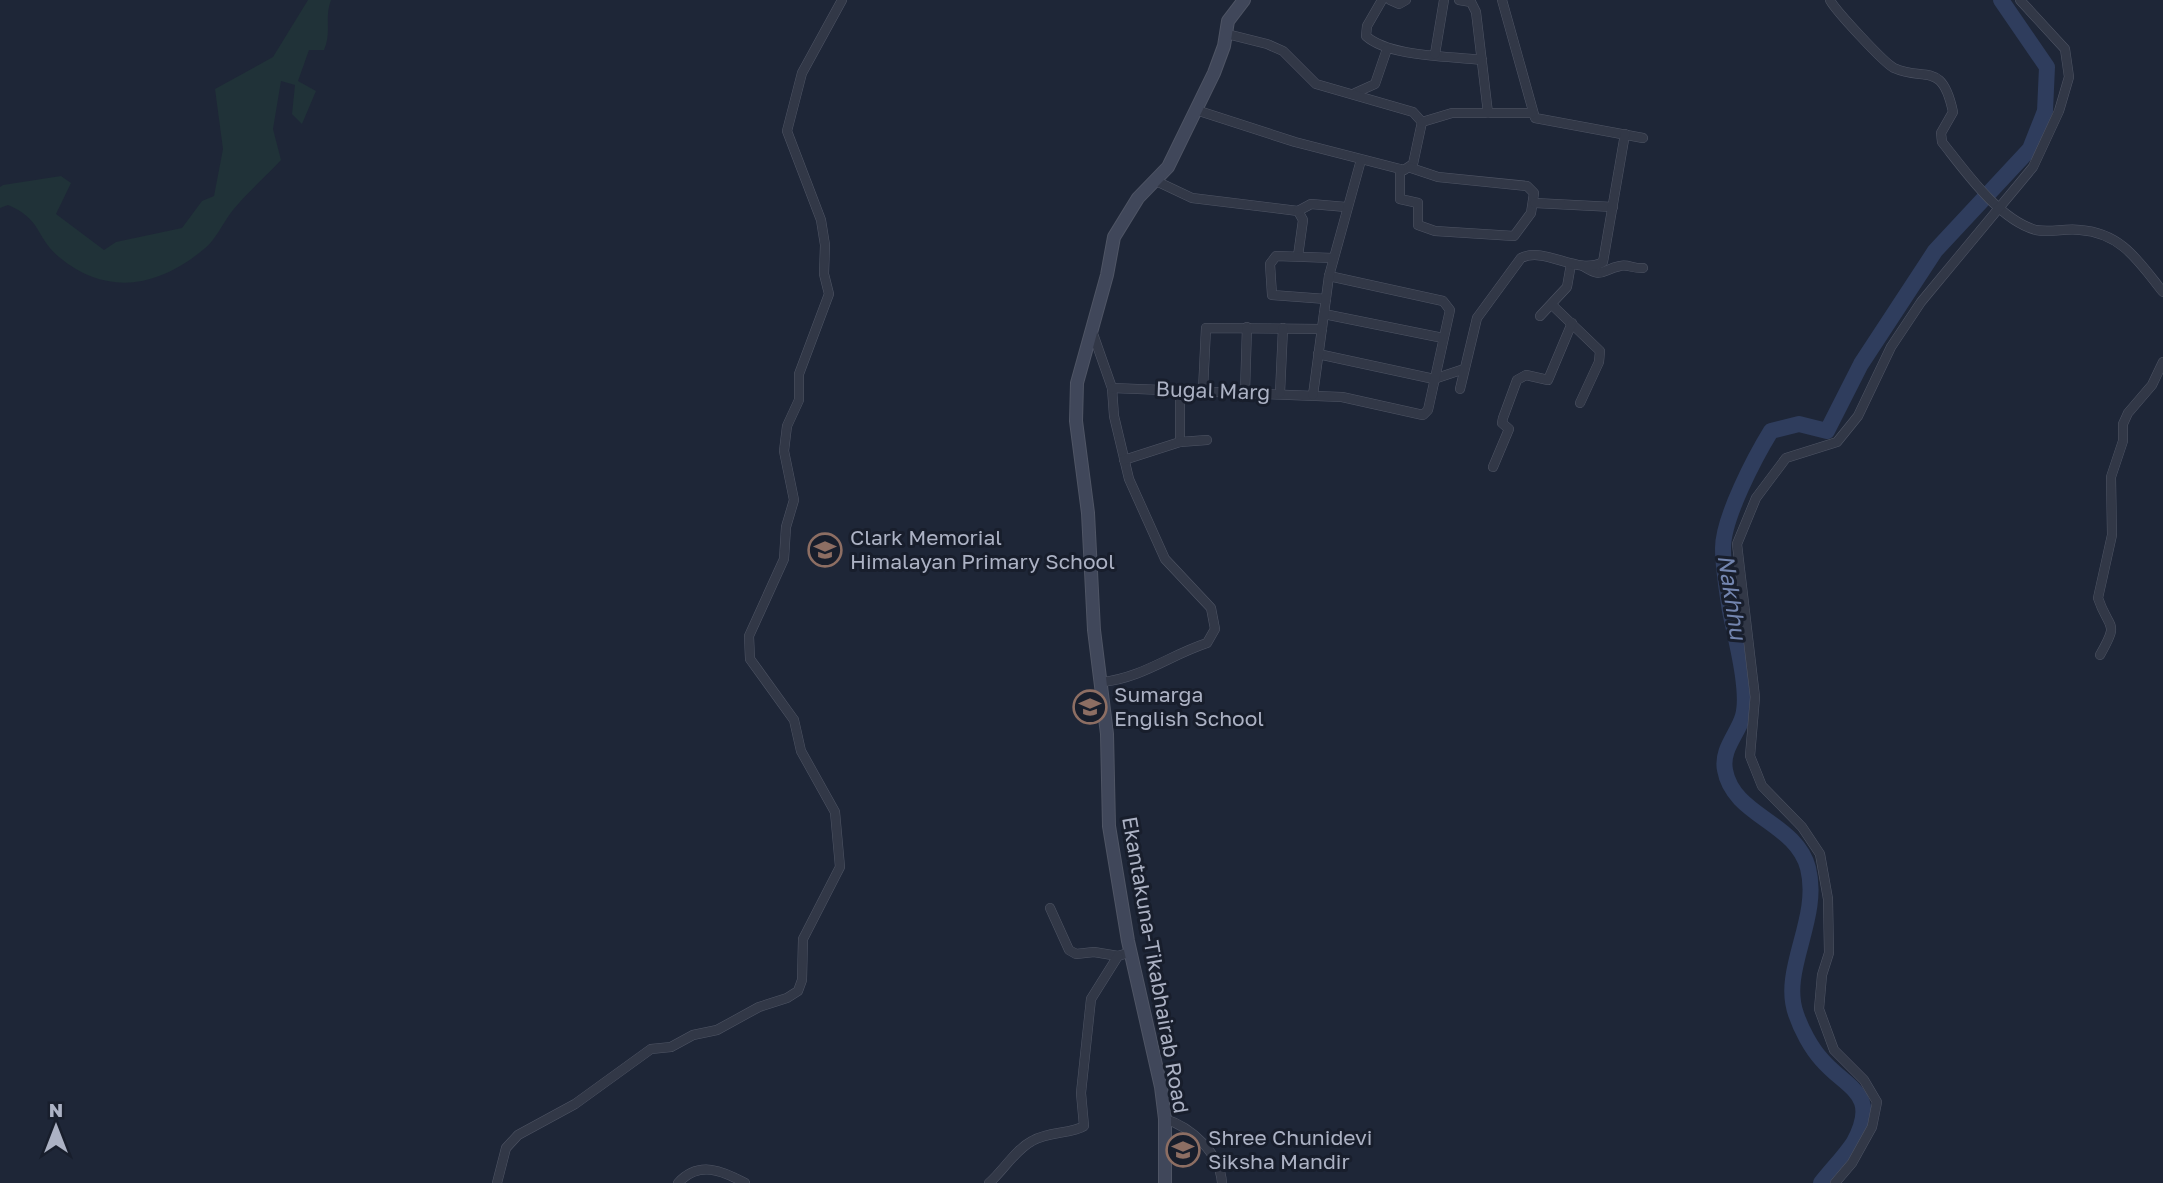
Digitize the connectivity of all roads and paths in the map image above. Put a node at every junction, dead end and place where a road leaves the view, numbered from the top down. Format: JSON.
{"nodes":[{"id":1,"x":842,"y":0,"type":"edge"},
{"id":2,"x":1244,"y":0,"type":"edge"},
{"id":3,"x":1382,"y":0,"type":"edge"},
{"id":4,"x":1390,"y":0,"type":"edge"},
{"id":5,"x":1406,"y":0,"type":"edge"},
{"id":6,"x":1444,"y":0,"type":"edge"},
{"id":7,"x":1459,"y":0,"type":"edge"},
{"id":8,"x":1502,"y":0,"type":"edge"},
{"id":9,"x":1830,"y":0,"type":"edge"},
{"id":10,"x":2020,"y":0,"type":"edge"},
{"id":11,"x":1227,"y":34,"type":"junction"},
{"id":12,"x":1387,"y":49,"type":"junction"},
{"id":13,"x":1435,"y":54,"type":"junction"},
{"id":14,"x":1482,"y":60,"type":"junction"},
{"id":15,"x":1354,"y":94,"type":"junction"},
{"id":16,"x":1196,"y":110,"type":"junction"},
{"id":17,"x":1488,"y":113,"type":"junction"},
{"id":18,"x":1532,"y":113,"type":"junction"},
{"id":19,"x":1422,"y":122,"type":"junction"},
{"id":20,"x":1625,"y":134,"type":"junction"},
{"id":21,"x":1643,"y":138,"type":"dead end"},
{"id":22,"x":1361,"y":160,"type":"junction"},
{"id":23,"x":1411,"y":168,"type":"junction"},
{"id":24,"x":1400,"y":169,"type":"junction"},
{"id":25,"x":1156,"y":181,"type":"junction"},
{"id":26,"x":1535,"y":203,"type":"junction"},
{"id":27,"x":1997,"y":205,"type":"junction"},
{"id":28,"x":1346,"y":207,"type":"junction"},
{"id":29,"x":1613,"y":207,"type":"junction"},
{"id":30,"x":1298,"y":211,"type":"junction"},
{"id":31,"x":1298,"y":256,"type":"junction"},
{"id":32,"x":1334,"y":258,"type":"junction"},
{"id":33,"x":1571,"y":264,"type":"junction"},
{"id":34,"x":1582,"y":265,"type":"junction"},
{"id":35,"x":1643,"y":268,"type":"dead end"},
{"id":36,"x":1329,"y":276,"type":"junction"},
{"id":37,"x":2163,"y":292,"type":"edge"},
{"id":38,"x":1326,"y":299,"type":"junction"},
{"id":39,"x":1552,"y":305,"type":"junction"},
{"id":40,"x":1324,"y":314,"type":"junction"},
{"id":41,"x":1540,"y":316,"type":"dead end"},
{"id":42,"x":1572,"y":323,"type":"junction"},
{"id":43,"x":1247,"y":327,"type":"junction"},
{"id":44,"x":1283,"y":328,"type":"junction"},
{"id":45,"x":1322,"y":329,"type":"junction"},
{"id":46,"x":1092,"y":331,"type":"junction"},
{"id":47,"x":1443,"y":338,"type":"junction"},
{"id":48,"x":1318,"y":354,"type":"junction"},
{"id":49,"x":2163,"y":362,"type":"edge"},
{"id":50,"x":1464,"y":369,"type":"junction"},
{"id":51,"x":1434,"y":379,"type":"junction"},
{"id":52,"x":1112,"y":387,"type":"junction"},
{"id":53,"x":1180,"y":389,"type":"junction"},
{"id":54,"x":1460,"y":389,"type":"dead end"},
{"id":55,"x":1203,"y":390,"type":"junction"},
{"id":56,"x":1245,"y":392,"type":"junction"},
{"id":57,"x":1280,"y":393,"type":"junction"},
{"id":58,"x":1313,"y":395,"type":"junction"},
{"id":59,"x":1580,"y":402,"type":"dead end"},
{"id":60,"x":1207,"y":440,"type":"dead end"},
{"id":61,"x":1180,"y":442,"type":"junction"},
{"id":62,"x":1124,"y":460,"type":"junction"},
{"id":63,"x":1493,"y":467,"type":"dead end"},
{"id":64,"x":2100,"y":655,"type":"dead end"},
{"id":65,"x":1102,"y":682,"type":"junction"},
{"id":66,"x":1050,"y":908,"type":"dead end"},
{"id":67,"x":1126,"y":950,"type":"junction"},
{"id":68,"x":1165,"y":1119,"type":"junction"},
{"id":69,"x":497,"y":1183,"type":"edge"},
{"id":70,"x":678,"y":1183,"type":"edge"},
{"id":71,"x":746,"y":1183,"type":"edge"},
{"id":72,"x":989,"y":1183,"type":"edge"},
{"id":73,"x":1165,"y":1183,"type":"edge"},
{"id":74,"x":1222,"y":1183,"type":"edge"},
{"id":75,"x":1835,"y":1183,"type":"edge"}],
"edges":[{"from":1,"to":69,"type":"street"},
{"from":2,"to":11,"type":"main road","name":"Ekantakuna-Tikabhairab Road"},
{"from":3,"to":12,"type":"street"},
{"from":4,"to":5,"type":"street"},
{"from":6,"to":13,"type":"street"},
{"from":7,"to":14,"type":"street"},
{"from":8,"to":18,"type":"street"},
{"from":9,"to":27,"type":"street"},
{"from":10,"to":27,"type":"street"},
{"from":11,"to":15,"type":"street"},
{"from":11,"to":16,"type":"main road","name":"Ekantakuna-Tikabhairab Road"},
{"from":12,"to":13,"type":"street"},
{"from":12,"to":15,"type":"street"},
{"from":13,"to":14,"type":"street"},
{"from":14,"to":17,"type":"street"},
{"from":15,"to":19,"type":"street"},
{"from":16,"to":22,"type":"street"},
{"from":16,"to":25,"type":"main road","name":"Ekantakuna-Tikabhairab Road"},
{"from":17,"to":18,"type":"street"},
{"from":17,"to":19,"type":"street"},
{"from":18,"to":20,"type":"street"},
{"from":19,"to":23,"type":"street"},
{"from":20,"to":21,"type":"street"},
{"from":20,"to":29,"type":"street"},
{"from":22,"to":24,"type":"street"},
{"from":22,"to":28,"type":"street"},
{"from":23,"to":24,"type":"street"},
{"from":23,"to":26,"type":"street"},
{"from":24,"to":26,"type":"street"},
{"from":25,"to":30,"type":"street"},
{"from":25,"to":46,"type":"main road","name":"Ekantakuna-Tikabhairab Road"},
{"from":26,"to":29,"type":"street"},
{"from":27,"to":37,"type":"street"},
{"from":27,"to":75,"type":"street"},
{"from":28,"to":30,"type":"street"},
{"from":28,"to":32,"type":"street"},
{"from":29,"to":34,"type":"street"},
{"from":30,"to":31,"type":"street"},
{"from":31,"to":32,"type":"street"},
{"from":31,"to":38,"type":"street"},
{"from":32,"to":36,"type":"street"},
{"from":33,"to":34,"type":"street"},
{"from":33,"to":39,"type":"street"},
{"from":33,"to":50,"type":"street"},
{"from":34,"to":35,"type":"street"},
{"from":36,"to":38,"type":"street"},
{"from":36,"to":47,"type":"street","name":"Bugal Marg"},
{"from":38,"to":40,"type":"street"},
{"from":39,"to":41,"type":"street"},
{"from":39,"to":42,"type":"street"},
{"from":40,"to":45,"type":"street"},
{"from":40,"to":47,"type":"street"},
{"from":42,"to":59,"type":"street"},
{"from":42,"to":63,"type":"street"},
{"from":43,"to":44,"type":"street"},
{"from":43,"to":55,"type":"street"},
{"from":43,"to":56,"type":"street"},
{"from":44,"to":45,"type":"street"},
{"from":44,"to":57,"type":"street"},
{"from":45,"to":48,"type":"street"},
{"from":46,"to":52,"type":"street"},
{"from":46,"to":65,"type":"main road","name":"Ekantakuna-Tikabhairab Road"},
{"from":47,"to":51,"type":"street","name":"Bugal Marg"},
{"from":48,"to":51,"type":"street"},
{"from":48,"to":58,"type":"street"},
{"from":49,"to":64,"type":"street"},
{"from":50,"to":51,"type":"street"},
{"from":50,"to":54,"type":"street"},
{"from":51,"to":58,"type":"street","name":"Bugal Marg"},
{"from":52,"to":53,"type":"street","name":"Bugal Marg"},
{"from":52,"to":62,"type":"street"},
{"from":53,"to":55,"type":"street","name":"Bugal Marg"},
{"from":53,"to":61,"type":"street"},
{"from":55,"to":56,"type":"street","name":"Bugal Marg"},
{"from":56,"to":57,"type":"street","name":"Bugal Marg"},
{"from":57,"to":58,"type":"street","name":"Bugal Marg"},
{"from":60,"to":61,"type":"street"},
{"from":61,"to":62,"type":"street"},
{"from":62,"to":65,"type":"street"},
{"from":65,"to":67,"type":"main road","name":"Ekantakuna-Tikabhairab Road"},
{"from":66,"to":67,"type":"street"},
{"from":67,"to":68,"type":"main road","name":"Ekantakuna-Tikabhairab Road"},
{"from":67,"to":72,"type":"street"},
{"from":68,"to":73,"type":"main road","name":"Ekantakuna-Tikabhairab Road"},
{"from":68,"to":74,"type":"street"},
{"from":70,"to":71,"type":"street"}]}
